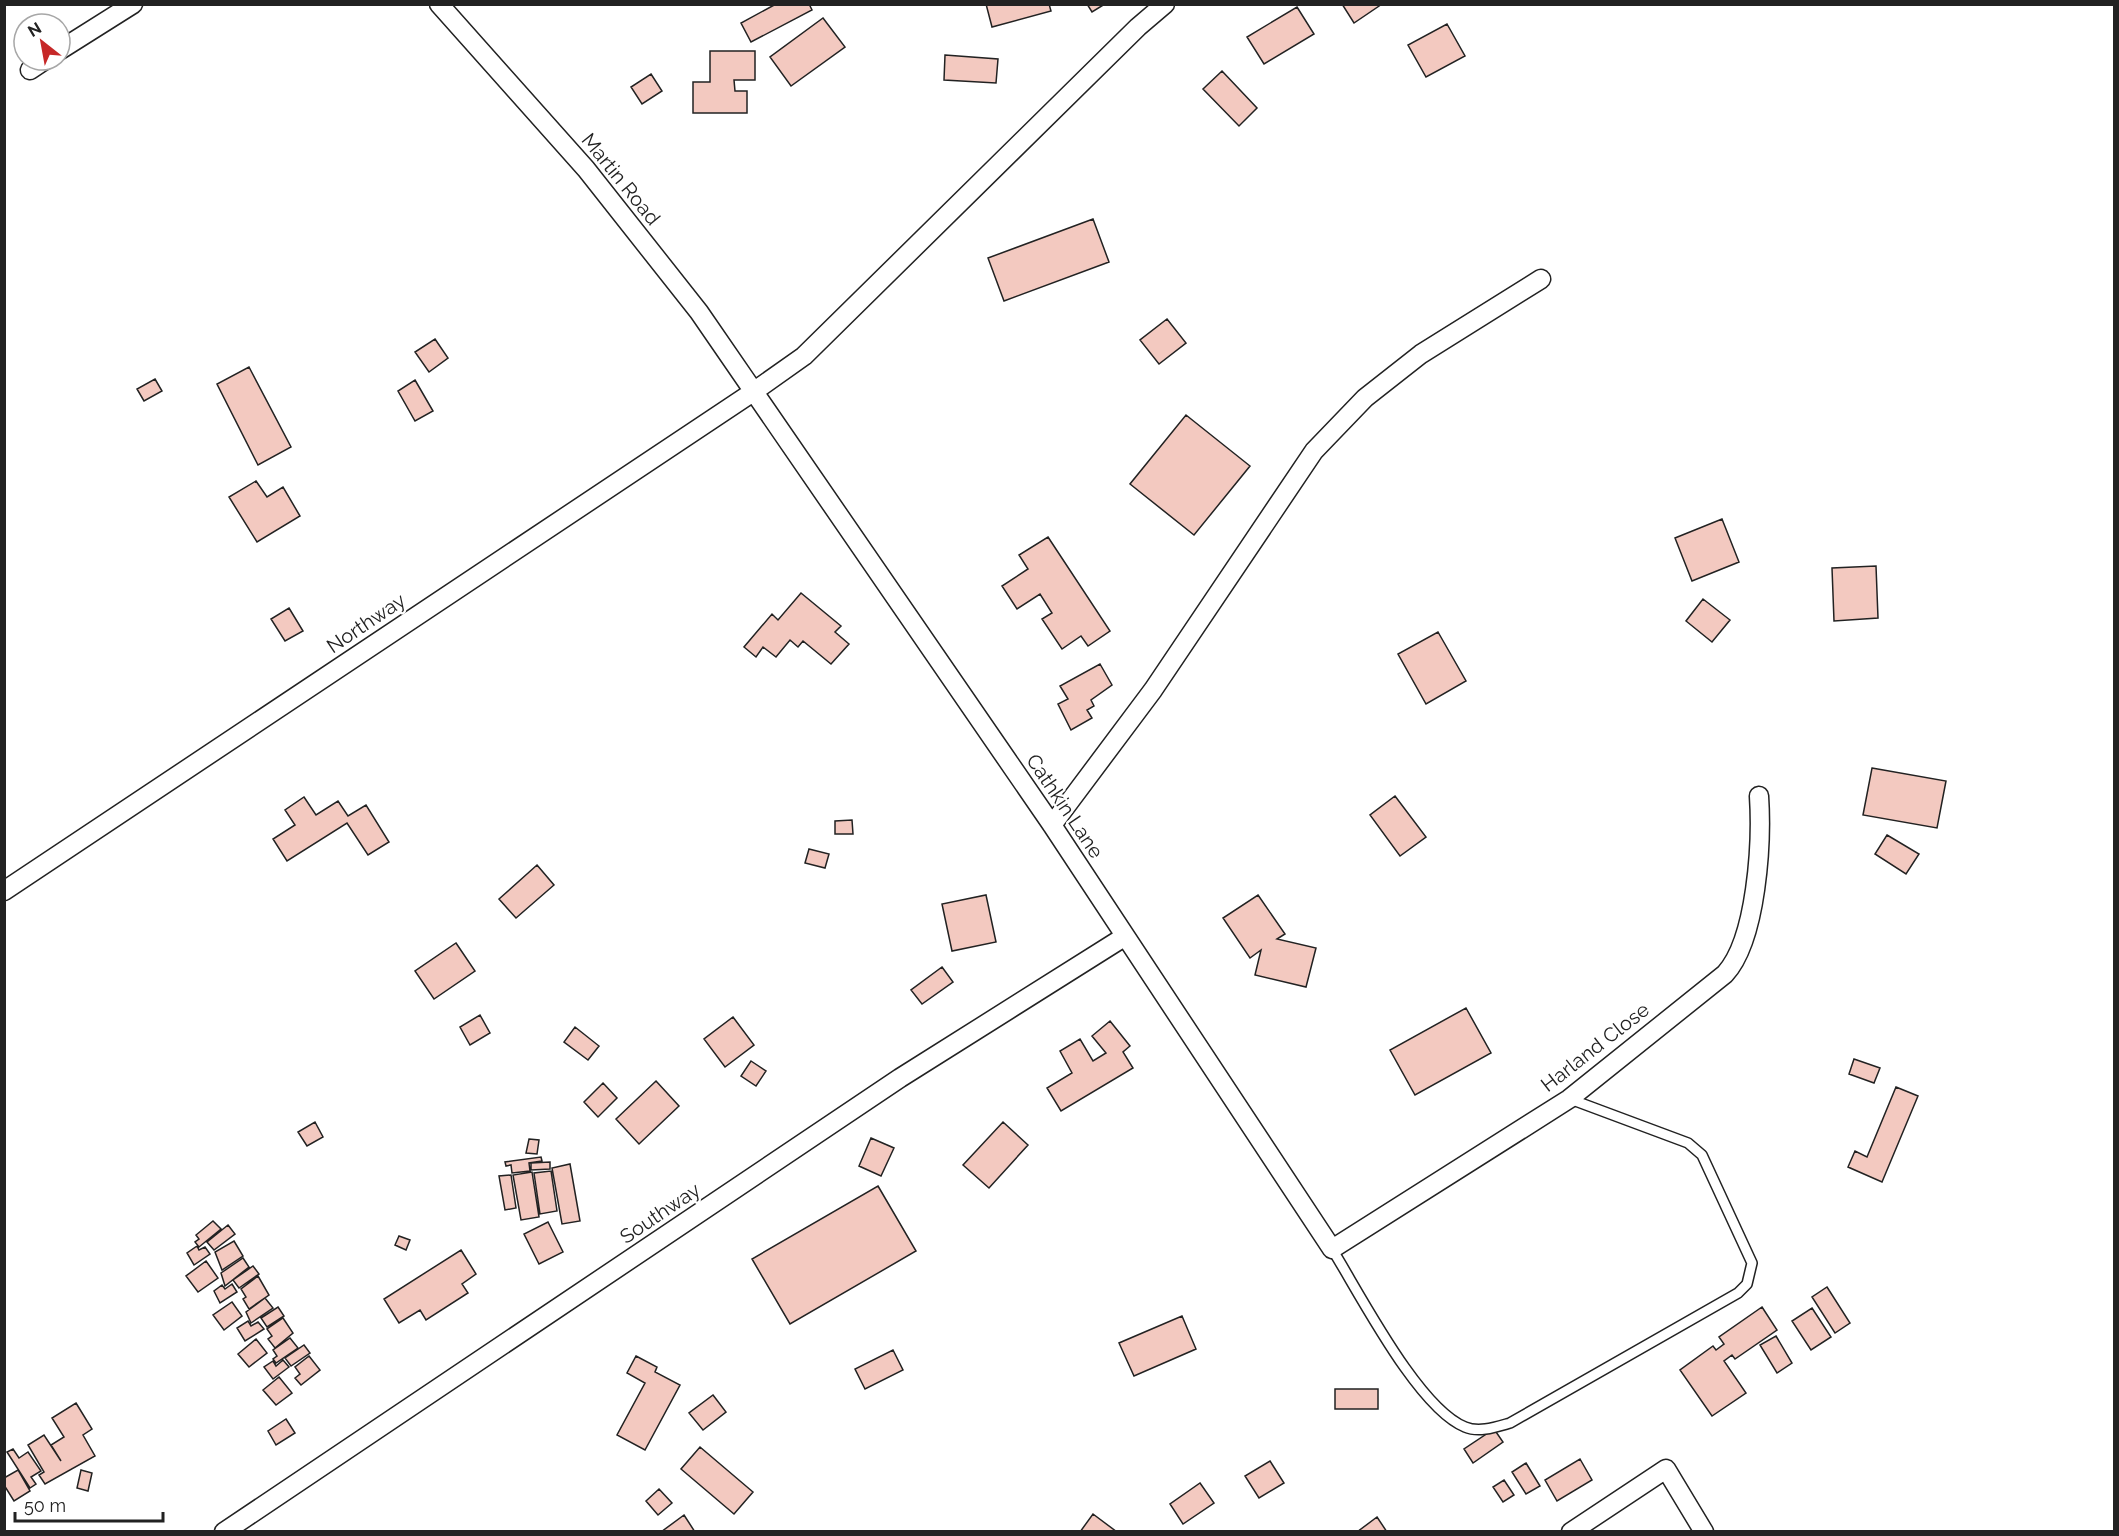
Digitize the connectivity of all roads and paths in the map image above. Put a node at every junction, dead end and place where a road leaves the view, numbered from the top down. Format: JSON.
{"nodes":[{"id":1,"x":133,"y":4,"type":"edge"},
{"id":2,"x":439,"y":4,"type":"edge"},
{"id":3,"x":1165,"y":4,"type":"edge"},
{"id":4,"x":72,"y":42,"type":"edge"},
{"id":5,"x":1541,"y":279,"type":"dead end"},
{"id":6,"x":753,"y":392,"type":"junction"},
{"id":7,"x":1759,"y":796,"type":"dead end"},
{"id":8,"x":1052,"y":825,"type":"junction"},
{"id":9,"x":4,"y":891,"type":"edge"},
{"id":10,"x":1124,"y":936,"type":"junction"},
{"id":11,"x":1569,"y":1099,"type":"junction"},
{"id":12,"x":1332,"y":1249,"type":"junction"},
{"id":13,"x":224,"y":1532,"type":"edge"},
{"id":14,"x":1570,"y":1532,"type":"edge"},
{"id":15,"x":1704,"y":1532,"type":"edge"}],
"edges":[{"from":1,"to":4,"type":"street"},
{"from":2,"to":6,"type":"street","name":"Martin Road"},
{"from":3,"to":6,"type":"street","name":"Northway"},
{"from":5,"to":8,"type":"street"},
{"from":6,"to":8,"type":"street","name":"Cathkin Lane"},
{"from":6,"to":9,"type":"street","name":"Northway"},
{"from":7,"to":11,"type":"street","name":"Harland Close"},
{"from":8,"to":10,"type":"street","name":"Cathkin Lane"},
{"from":10,"to":12,"type":"street","name":"Cathkin Lane"},
{"from":10,"to":13,"type":"street","name":"Southway"},
{"from":11,"to":12,"type":"street","name":"Harland Close"},
{"from":11,"to":12,"type":"lane"},
{"from":14,"to":15,"type":"street"}]}
